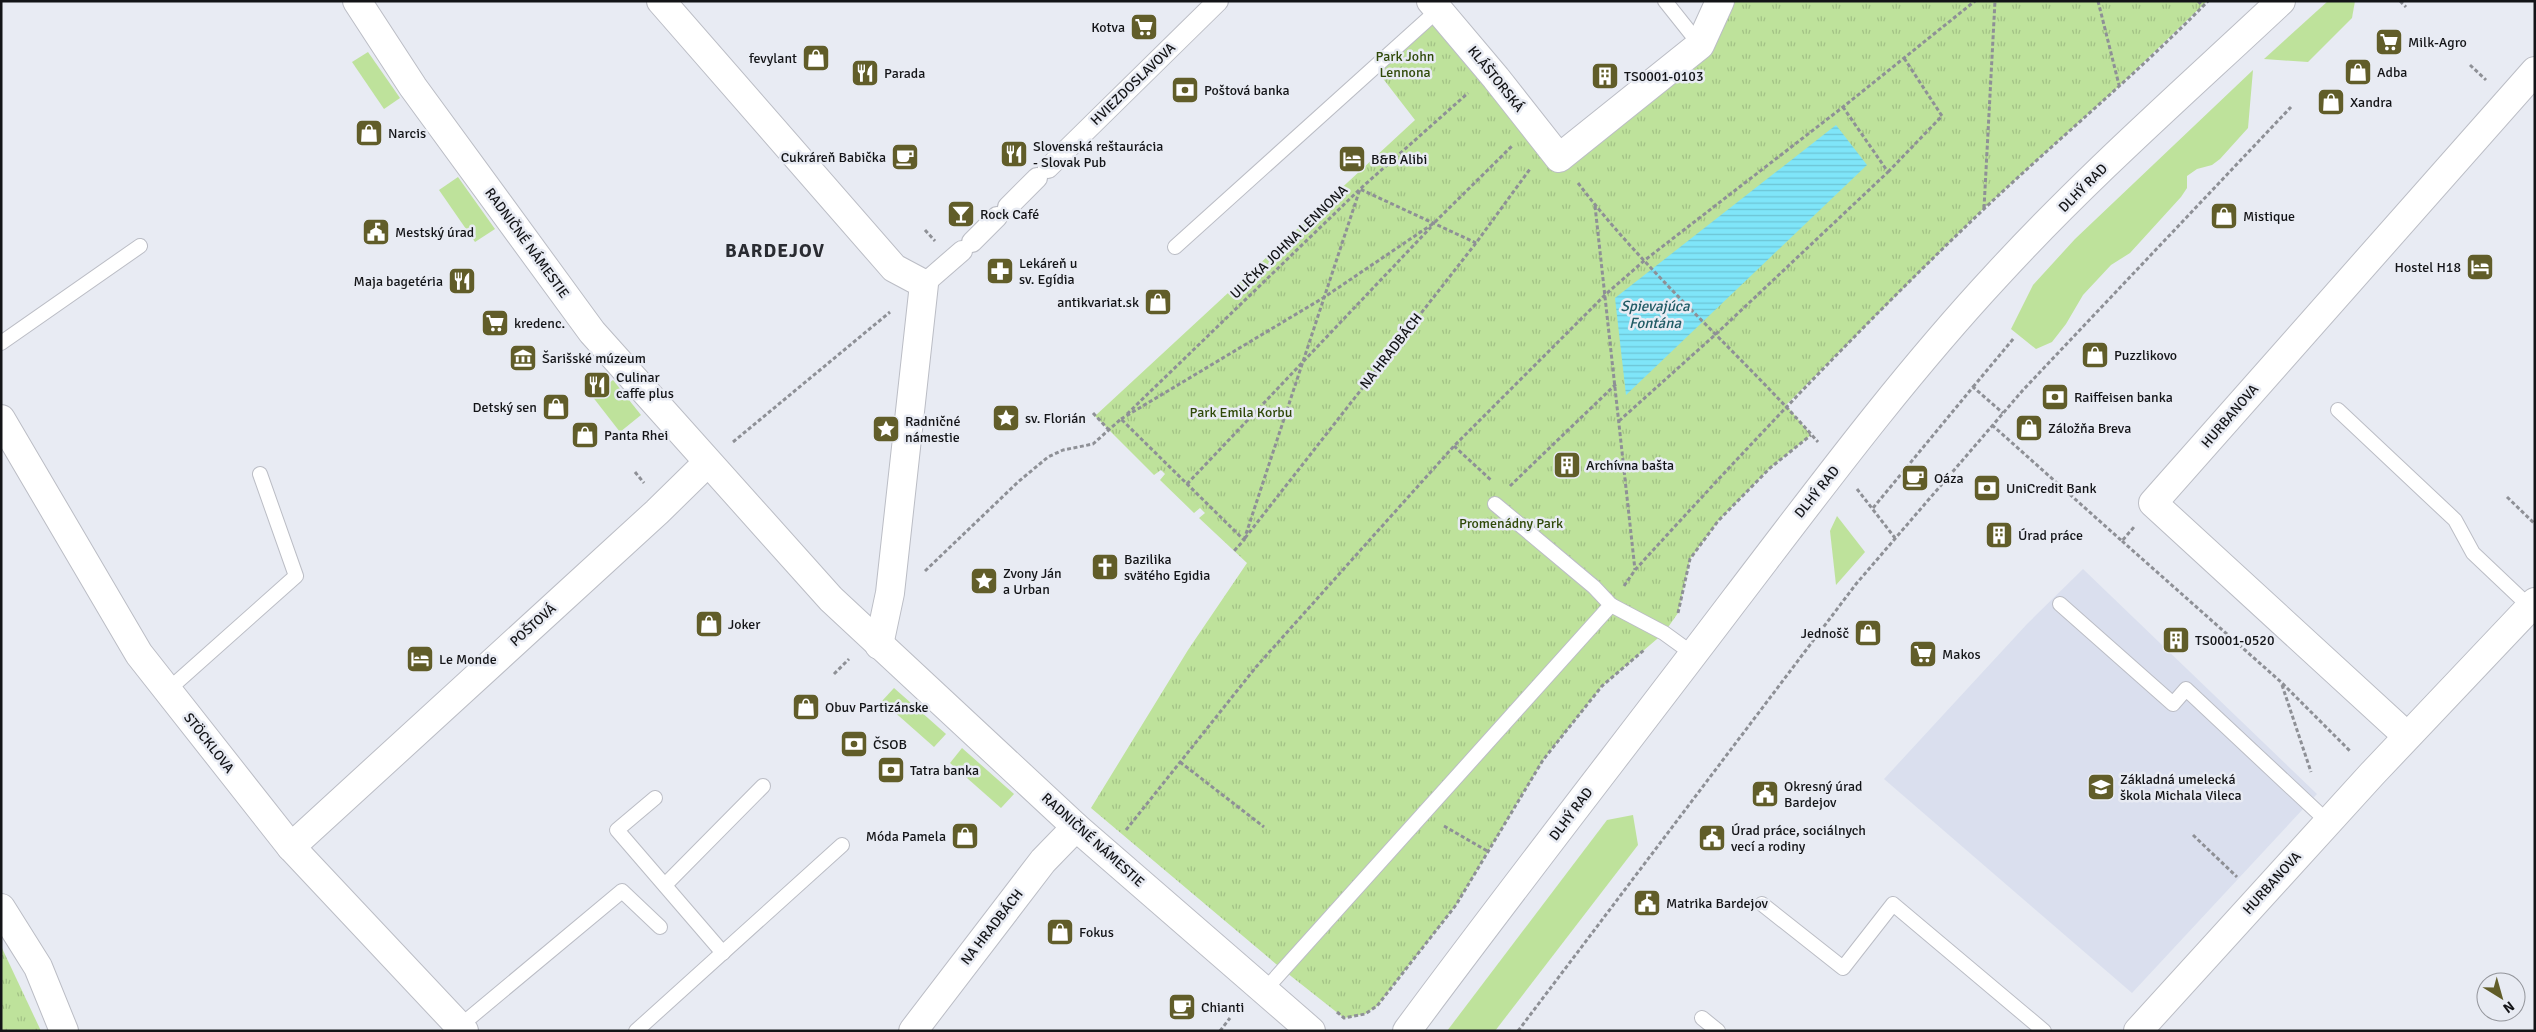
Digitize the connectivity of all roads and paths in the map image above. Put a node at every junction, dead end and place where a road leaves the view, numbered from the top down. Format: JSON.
{"nodes":[{"id":1,"x":357,"y":1,"type":"edge"},
{"id":2,"x":662,"y":1,"type":"edge"},
{"id":3,"x":1218,"y":1,"type":"edge"},
{"id":4,"x":1665,"y":1,"type":"edge"},
{"id":5,"x":1720,"y":1,"type":"edge"},
{"id":6,"x":1994,"y":1,"type":"edge"},
{"id":7,"x":2098,"y":1,"type":"edge"},
{"id":8,"x":2198,"y":1,"type":"edge"},
{"id":9,"x":2208,"y":1,"type":"edge"},
{"id":10,"x":2281,"y":1,"type":"edge"},
{"id":11,"x":2400,"y":1,"type":"edge"},
{"id":12,"x":1974,"y":2,"type":"edge"},
{"id":13,"x":1434,"y":6,"type":"edge"},
{"id":14,"x":2203,"y":6,"type":"junction"},
{"id":15,"x":2406,"y":7,"type":"dead end"},
{"id":16,"x":1700,"y":45,"type":"junction"},
{"id":17,"x":1904,"y":58,"type":"junction"},
{"id":18,"x":2535,"y":71,"type":"edge"},
{"id":19,"x":2119,"y":86,"type":"junction"},
{"id":20,"x":1470,"y":92,"type":"dead end"},
{"id":21,"x":1843,"y":107,"type":"junction"},
{"id":22,"x":2291,"y":107,"type":"dead end"},
{"id":23,"x":1518,"y":139,"type":"dead end"},
{"id":24,"x":1531,"y":168,"type":"dead end"},
{"id":25,"x":1888,"y":172,"type":"junction"},
{"id":26,"x":1360,"y":189,"type":"junction"},
{"id":27,"x":1984,"y":208,"type":"junction"},
{"id":28,"x":1434,"y":223,"type":"junction"},
{"id":29,"x":926,"y":230,"type":"dead end"},
{"id":30,"x":937,"y":243,"type":"dead end"},
{"id":31,"x":1476,"y":243,"type":"junction"},
{"id":32,"x":140,"y":246,"type":"dead end"},
{"id":33,"x":1175,"y":247,"type":"dead end"},
{"id":34,"x":1645,"y":260,"type":"junction"},
{"id":35,"x":924,"y":284,"type":"junction"},
{"id":36,"x":1606,"y":294,"type":"junction"},
{"id":37,"x":1323,"y":298,"type":"junction"},
{"id":38,"x":1716,"y":334,"type":"junction"},
{"id":39,"x":2014,"y":338,"type":"dead end"},
{"id":40,"x":1,"y":343,"type":"edge"},
{"id":41,"x":1301,"y":365,"type":"junction"},
{"id":42,"x":1616,"y":384,"type":"junction"},
{"id":43,"x":1973,"y":387,"type":"junction"},
{"id":44,"x":1786,"y":406,"type":"junction"},
{"id":45,"x":2338,"y":410,"type":"dead end"},
{"id":46,"x":1093,"y":412,"type":"dead end"},
{"id":47,"x":2003,"y":413,"type":"junction"},
{"id":48,"x":1,"y":419,"type":"edge"},
{"id":49,"x":1121,"y":419,"type":"junction"},
{"id":50,"x":1619,"y":421,"type":"junction"},
{"id":51,"x":1992,"y":425,"type":"junction"},
{"id":52,"x":1109,"y":430,"type":"junction"},
{"id":53,"x":1454,"y":446,"type":"junction"},
{"id":54,"x":707,"y":463,"type":"junction"},
{"id":55,"x":260,"y":474,"type":"dead end"},
{"id":56,"x":1187,"y":484,"type":"junction"},
{"id":57,"x":1497,"y":485,"type":"dead end"},
{"id":58,"x":1504,"y":492,"type":"dead end"},
{"id":59,"x":2507,"y":497,"type":"dead end"},
{"id":60,"x":2153,"y":503,"type":"junction"},
{"id":61,"x":1495,"y":504,"type":"dead end"},
{"id":62,"x":2535,"y":524,"type":"edge"},
{"id":63,"x":1895,"y":538,"type":"junction"},
{"id":64,"x":1244,"y":540,"type":"junction"},
{"id":65,"x":2122,"y":541,"type":"junction"},
{"id":66,"x":1234,"y":551,"type":"dead end"},
{"id":67,"x":1635,"y":570,"type":"junction"},
{"id":68,"x":919,"y":577,"type":"dead end"},
{"id":69,"x":2060,"y":604,"type":"dead end"},
{"id":70,"x":1611,"y":605,"type":"junction"},
{"id":71,"x":2532,"y":605,"type":"edge"},
{"id":72,"x":1664,"y":633,"type":"junction"},
{"id":73,"x":879,"y":645,"type":"junction"},
{"id":74,"x":1693,"y":654,"type":"junction"},
{"id":75,"x":2281,"y":682,"type":"junction"},
{"id":76,"x":168,"y":690,"type":"junction"},
{"id":77,"x":2407,"y":736,"type":"junction"},
{"id":78,"x":1180,"y":762,"type":"junction"},
{"id":79,"x":2311,"y":773,"type":"dead end"},
{"id":80,"x":2372,"y":774,"type":"junction"},
{"id":81,"x":763,"y":786,"type":"dead end"},
{"id":82,"x":655,"y":798,"type":"dead end"},
{"id":83,"x":1424,"y":815,"type":"junction"},
{"id":84,"x":2328,"y":822,"type":"junction"},
{"id":85,"x":1076,"y":827,"type":"junction"},
{"id":86,"x":1264,"y":827,"type":"dead end"},
{"id":87,"x":1123,"y":835,"type":"dead end"},
{"id":88,"x":2193,"y":835,"type":"dead end"},
{"id":89,"x":842,"y":845,"type":"dead end"},
{"id":90,"x":290,"y":847,"type":"junction"},
{"id":91,"x":1489,"y":852,"type":"junction"},
{"id":92,"x":2238,"y":878,"type":"dead end"},
{"id":93,"x":665,"y":885,"type":"junction"},
{"id":94,"x":1762,"y":904,"type":"dead end"},
{"id":95,"x":1,"y":908,"type":"edge"},
{"id":96,"x":660,"y":927,"type":"dead end"},
{"id":97,"x":724,"y":952,"type":"junction"},
{"id":98,"x":1264,"y":990,"type":"junction"},
{"id":99,"x":1230,"y":1018,"type":"dead end"},
{"id":100,"x":1344,"y":1018,"type":"dead end"},
{"id":101,"x":1702,"y":1018,"type":"dead end"},
{"id":102,"x":462,"y":1029,"type":"edge"},
{"id":103,"x":64,"y":1031,"type":"edge"},
{"id":104,"x":636,"y":1031,"type":"edge"},
{"id":105,"x":913,"y":1031,"type":"edge"},
{"id":106,"x":1220,"y":1031,"type":"edge"},
{"id":107,"x":1312,"y":1031,"type":"edge"},
{"id":108,"x":1407,"y":1031,"type":"edge"},
{"id":109,"x":1518,"y":1031,"type":"edge"},
{"id":110,"x":1718,"y":1031,"type":"edge"},
{"id":111,"x":2044,"y":1031,"type":"edge"},
{"id":112,"x":2138,"y":1031,"type":"edge"}],
"edges":[{"from":1,"to":54,"type":"street","name":"RADNIČNÉ NÁMESTIE"},
{"from":2,"to":35,"type":"street"},
{"from":3,"to":35,"type":"street","name":"HVIEZDOSLAVOVA"},
{"from":4,"to":16,"type":"lane"},
{"from":5,"to":16,"type":"street"},
{"from":6,"to":27,"type":"path"},
{"from":7,"to":19,"type":"path"},
{"from":8,"to":14,"type":"path"},
{"from":9,"to":14,"type":"path"},
{"from":10,"to":74,"type":"street","name":"DLHÝ RAD"},
{"from":11,"to":15,"type":"path"},
{"from":12,"to":17,"type":"path"},
{"from":13,"to":16,"type":"street","name":"KLÁŠTORSKÁ"},
{"from":13,"to":33,"type":"lane"},
{"from":14,"to":19,"type":"path"},
{"from":17,"to":21,"type":"path"},
{"from":17,"to":25,"type":"path"},
{"from":18,"to":60,"type":"street","name":"HURBANOVA"},
{"from":19,"to":27,"type":"path"},
{"from":20,"to":26,"type":"path","name":"ULIČKA JOHNA LENNONA"},
{"from":21,"to":25,"type":"path"},
{"from":21,"to":34,"type":"path"},
{"from":22,"to":47,"type":"path"},
{"from":23,"to":28,"type":"path"},
{"from":24,"to":31,"type":"path","name":"NA HRADBÁCH"},
{"from":25,"to":38,"type":"path"},
{"from":26,"to":28,"type":"path"},
{"from":26,"to":37,"type":"path"},
{"from":26,"to":49,"type":"path","name":"ULIČKA JOHNA LENNONA"},
{"from":27,"to":44,"type":"path"},
{"from":28,"to":31,"type":"path"},
{"from":28,"to":37,"type":"path"},
{"from":28,"to":41,"type":"path"},
{"from":29,"to":30,"type":"path"},
{"from":31,"to":64,"type":"path","name":"NA HRADBÁCH"},
{"from":32,"to":40,"type":"lane"},
{"from":34,"to":36,"type":"path"},
{"from":34,"to":36,"type":"path"},
{"from":34,"to":38,"type":"path"},
{"from":35,"to":54,"type":"path"},
{"from":35,"to":73,"type":"street"},
{"from":36,"to":42,"type":"path"},
{"from":36,"to":53,"type":"path"},
{"from":37,"to":41,"type":"path"},
{"from":37,"to":49,"type":"path"},
{"from":38,"to":44,"type":"path"},
{"from":38,"to":50,"type":"path"},
{"from":39,"to":43,"type":"path"},
{"from":41,"to":56,"type":"path"},
{"from":41,"to":64,"type":"path"},
{"from":42,"to":50,"type":"path"},
{"from":42,"to":58,"type":"path"},
{"from":43,"to":47,"type":"path"},
{"from":43,"to":63,"type":"path"},
{"from":44,"to":67,"type":"path"},
{"from":44,"to":72,"type":"path"},
{"from":45,"to":71,"type":"lane"},
{"from":46,"to":52,"type":"path"},
{"from":47,"to":51,"type":"path"},
{"from":48,"to":76,"type":"street","name":"STÖCKLOVA"},
{"from":49,"to":52,"type":"path"},
{"from":49,"to":56,"type":"path"},
{"from":50,"to":67,"type":"path"},
{"from":51,"to":63,"type":"path"},
{"from":51,"to":65,"type":"path"},
{"from":52,"to":68,"type":"path"},
{"from":53,"to":57,"type":"path"},
{"from":53,"to":78,"type":"path"},
{"from":54,"to":73,"type":"street","name":"RADNIČNÉ NÁMESTIE"},
{"from":54,"to":90,"type":"street","name":"POŠTOVÁ"},
{"from":55,"to":76,"type":"lane"},
{"from":56,"to":64,"type":"path"},
{"from":59,"to":62,"type":"path"},
{"from":60,"to":65,"type":"path"},
{"from":60,"to":77,"type":"street"},
{"from":61,"to":70,"type":"lane"},
{"from":63,"to":109,"type":"path"},
{"from":64,"to":66,"type":"path","name":"NA HRADBÁCH"},
{"from":65,"to":75,"type":"path"},
{"from":67,"to":70,"type":"path"},
{"from":69,"to":84,"type":"lane"},
{"from":70,"to":72,"type":"lane"},
{"from":70,"to":83,"type":"lane"},
{"from":71,"to":77,"type":"street","name":"HURBANOVA"},
{"from":72,"to":74,"type":"lane"},
{"from":72,"to":91,"type":"path"},
{"from":73,"to":85,"type":"street","name":"RADNIČNÉ NÁMESTIE"},
{"from":74,"to":108,"type":"street","name":"DLHÝ RAD"},
{"from":75,"to":79,"type":"path"},
{"from":75,"to":80,"type":"path"},
{"from":76,"to":90,"type":"street","name":"STÖCKLOVA"},
{"from":77,"to":80,"type":"street","name":"HURBANOVA"},
{"from":78,"to":86,"type":"path"},
{"from":78,"to":87,"type":"path"},
{"from":80,"to":84,"type":"street","name":"HURBANOVA"},
{"from":81,"to":93,"type":"lane"},
{"from":82,"to":93,"type":"lane"},
{"from":83,"to":91,"type":"path"},
{"from":83,"to":98,"type":"lane"},
{"from":84,"to":112,"type":"street","name":"HURBANOVA"},
{"from":85,"to":98,"type":"street","name":"RADNIČNÉ NÁMESTIE"},
{"from":85,"to":105,"type":"street","name":"NA HRADBÁCH"},
{"from":88,"to":92,"type":"path"},
{"from":89,"to":97,"type":"lane"},
{"from":90,"to":102,"type":"street","name":"STÖCKLOVA"},
{"from":91,"to":100,"type":"path"},
{"from":93,"to":97,"type":"lane"},
{"from":94,"to":111,"type":"lane"},
{"from":95,"to":103,"type":"street"},
{"from":96,"to":102,"type":"lane"},
{"from":97,"to":104,"type":"lane"},
{"from":98,"to":107,"type":"street","name":"RADNIČNÉ NÁMESTIE"},
{"from":99,"to":106,"type":"path"},
{"from":101,"to":110,"type":"lane"}]}
